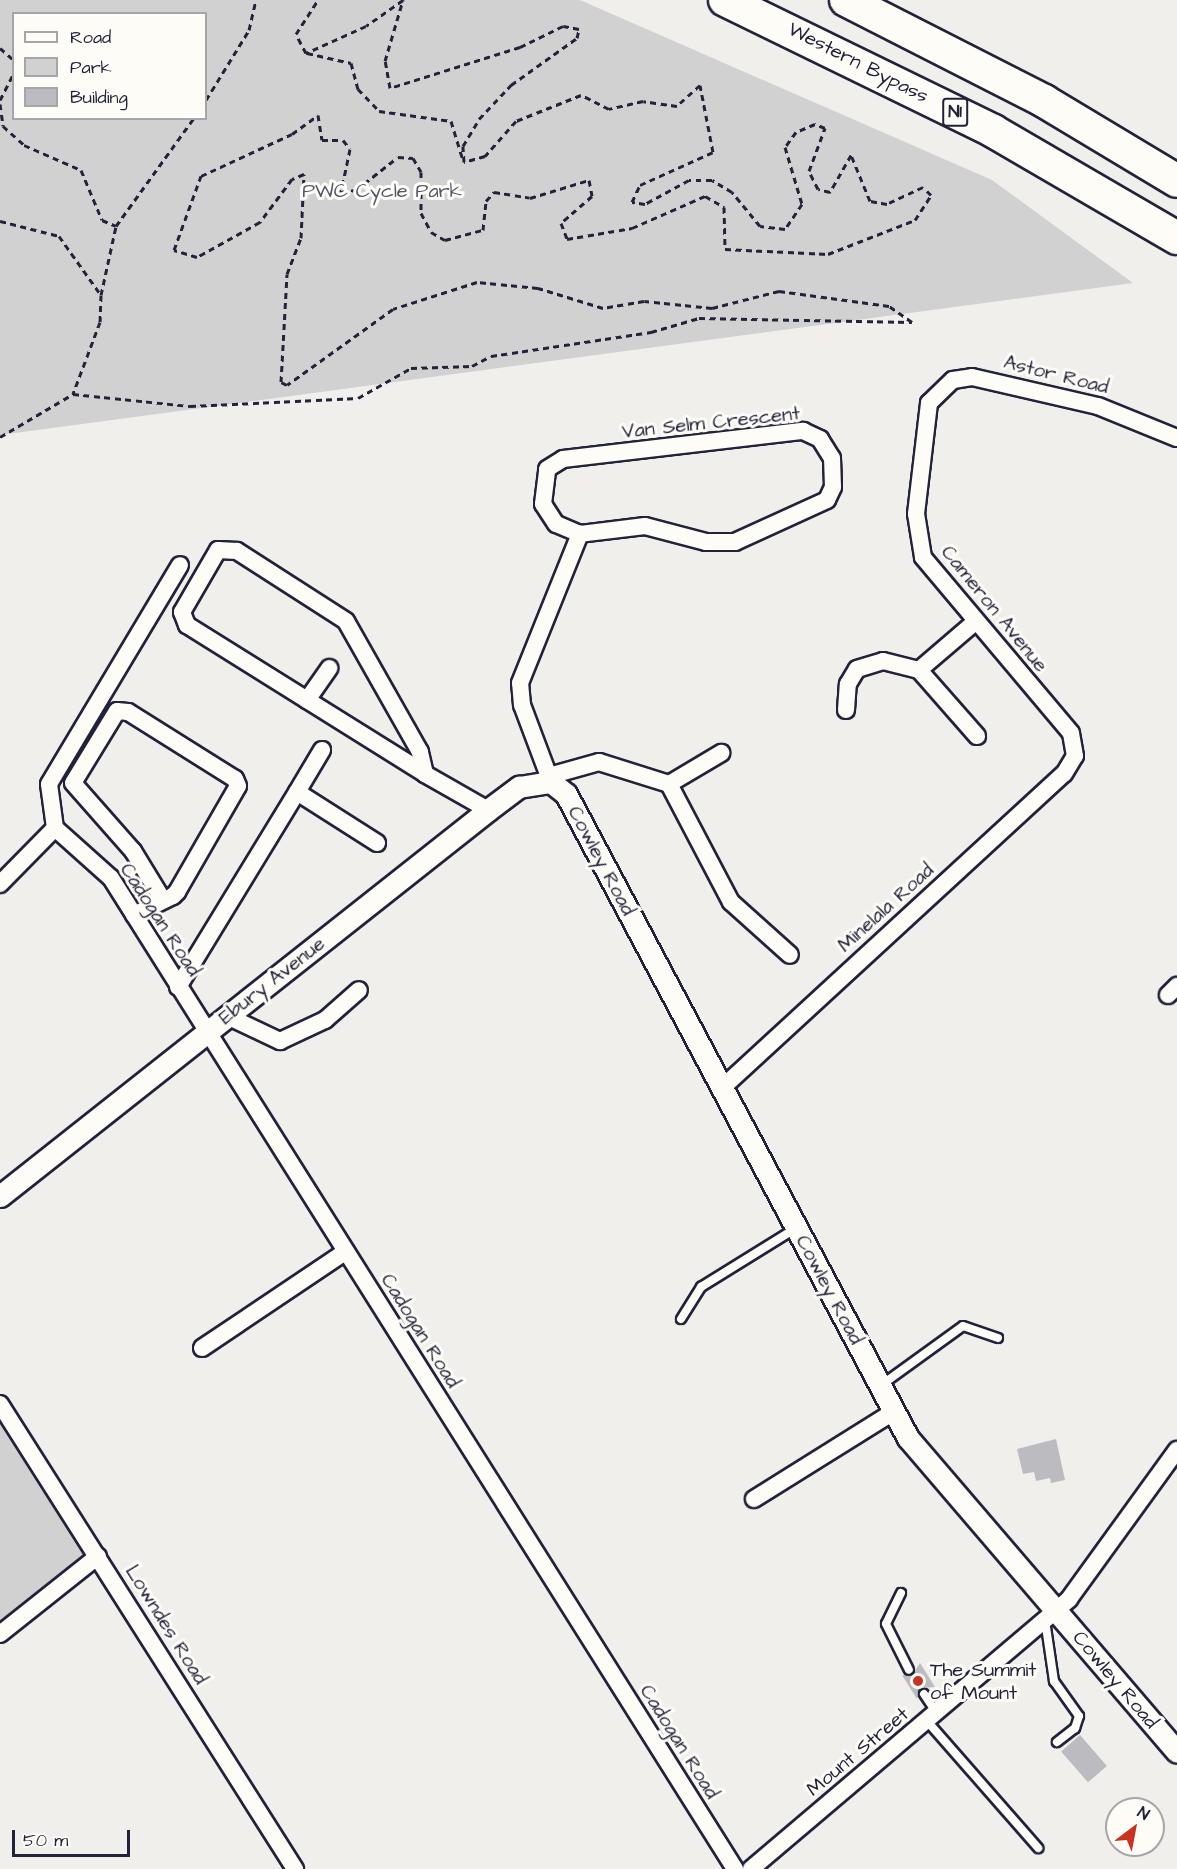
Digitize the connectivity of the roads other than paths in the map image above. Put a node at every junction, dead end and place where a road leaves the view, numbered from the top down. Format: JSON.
{"nodes":[{"id":1,"x":725,"y":0,"type":"edge"},
{"id":2,"x":846,"y":0,"type":"edge"},
{"id":3,"x":1177,"y":182,"type":"edge"},
{"id":4,"x":1177,"y":238,"type":"edge"},
{"id":5,"x":929,"y":403,"type":"joint"},
{"id":6,"x":1177,"y":438,"type":"edge"},
{"id":7,"x":580,"y":534,"type":"junction"},
{"id":8,"x":180,"y":565,"type":"dead end"},
{"id":9,"x":975,"y":622,"type":"junction"},
{"id":10,"x":328,"y":668,"type":"dead end"},
{"id":11,"x":919,"y":670,"type":"junction"},
{"id":12,"x":307,"y":700,"type":"junction"},
{"id":13,"x":846,"y":710,"type":"dead end"},
{"id":14,"x":977,"y":736,"type":"dead end"},
{"id":15,"x":321,"y":750,"type":"dead end"},
{"id":16,"x":721,"y":753,"type":"dead end"},
{"id":17,"x":1075,"y":756,"type":"joint"},
{"id":18,"x":425,"y":774,"type":"junction"},
{"id":19,"x":550,"y":779,"type":"junction"},
{"id":20,"x":669,"y":784,"type":"junction"},
{"id":21,"x":297,"y":792,"type":"junction"},
{"id":22,"x":488,"y":810,"type":"junction"},
{"id":23,"x":55,"y":828,"type":"junction"},
{"id":24,"x":377,"y":843,"type":"dead end"},
{"id":25,"x":0,"y":885,"type":"edge"},
{"id":26,"x":163,"y":900,"type":"junction"},
{"id":27,"x":134,"y":915,"type":"junction"},
{"id":28,"x":790,"y":955,"type":"dead end"},
{"id":29,"x":178,"y":987,"type":"junction"},
{"id":30,"x":359,"y":990,"type":"dead end"},
{"id":31,"x":227,"y":1016,"type":"junction"},
{"id":32,"x":207,"y":1032,"type":"junction"},
{"id":33,"x":722,"y":1088,"type":"junction"},
{"id":34,"x":0,"y":1196,"type":"edge"},
{"id":35,"x":796,"y":1228,"type":"junction"},
{"id":36,"x":345,"y":1252,"type":"junction"},
{"id":37,"x":681,"y":1319,"type":"dead end"},
{"id":38,"x":998,"y":1338,"type":"dead end"},
{"id":39,"x":202,"y":1348,"type":"dead end"},
{"id":40,"x":880,"y":1387,"type":"junction"},
{"id":41,"x":0,"y":1404,"type":"edge"},
{"id":42,"x":893,"y":1412,"type":"junction"},
{"id":43,"x":1177,"y":1450,"type":"edge"},
{"id":44,"x":754,"y":1499,"type":"dead end"},
{"id":45,"x":98,"y":1556,"type":"junction"},
{"id":46,"x":901,"y":1593,"type":"dead end"},
{"id":47,"x":1050,"y":1615,"type":"junction"},
{"id":48,"x":0,"y":1634,"type":"edge"},
{"id":49,"x":909,"y":1670,"type":"dead end"},
{"id":50,"x":924,"y":1694,"type":"dead end"},
{"id":51,"x":932,"y":1717,"type":"junction"},
{"id":52,"x":1058,"y":1742,"type":"dead end"},
{"id":53,"x":1177,"y":1752,"type":"edge"},
{"id":54,"x":1038,"y":1848,"type":"dead end"},
{"id":55,"x":295,"y":1869,"type":"edge"},
{"id":56,"x":735,"y":1869,"type":"edge"},
{"id":57,"x":751,"y":1869,"type":"edge"}],
"edges":[{"from":1,"to":4,"type":"highway","name":"Western Bypass","number":"N1"},
{"from":2,"to":3,"type":"highway"},
{"from":5,"to":6,"type":"street","name":"Astor Road"},
{"from":5,"to":9,"type":"street","name":"Cameron Avenue"},
{"from":7,"to":7,"type":"street","name":"Van Selm Crescent"},
{"from":7,"to":19,"type":"street"},
{"from":8,"to":23,"type":"street"},
{"from":9,"to":11,"type":"street"},
{"from":9,"to":17,"type":"street","name":"Cameron Avenue"},
{"from":10,"to":12,"type":"street"},
{"from":11,"to":13,"type":"street"},
{"from":11,"to":14,"type":"street"},
{"from":12,"to":18,"type":"street"},
{"from":12,"to":18,"type":"street"},
{"from":15,"to":21,"type":"street"},
{"from":16,"to":20,"type":"street"},
{"from":17,"to":33,"type":"street","name":"Minelala Road"},
{"from":18,"to":22,"type":"street"},
{"from":19,"to":20,"type":"street"},
{"from":19,"to":22,"type":"street","name":"Ebury Avenue"},
{"from":19,"to":33,"type":"street","name":"Cowley Road"},
{"from":20,"to":28,"type":"street"},
{"from":21,"to":24,"type":"street"},
{"from":21,"to":29,"type":"street"},
{"from":22,"to":31,"type":"street","name":"Ebury Avenue"},
{"from":23,"to":25,"type":"street"},
{"from":23,"to":27,"type":"street","name":"Cadogan Road"},
{"from":26,"to":26,"type":"street"},
{"from":26,"to":27,"type":"street"},
{"from":27,"to":29,"type":"street","name":"Cadogan Road"},
{"from":29,"to":32,"type":"street","name":"Cadogan Road"},
{"from":30,"to":31,"type":"street"},
{"from":31,"to":32,"type":"street","name":"Ebury Avenue"},
{"from":32,"to":34,"type":"street","name":"Ebury Avenue"},
{"from":32,"to":36,"type":"street","name":"Cadogan Road"},
{"from":33,"to":35,"type":"street","name":"Cowley Road"},
{"from":35,"to":37,"type":"lane"},
{"from":35,"to":40,"type":"street","name":"Cowley Road"},
{"from":36,"to":39,"type":"street"},
{"from":36,"to":56,"type":"street","name":"Cadogan Road"},
{"from":38,"to":40,"type":"lane"},
{"from":40,"to":42,"type":"street","name":"Cowley Road"},
{"from":41,"to":45,"type":"street","name":"Lowndes Road"},
{"from":42,"to":44,"type":"street"},
{"from":42,"to":47,"type":"street","name":"Cowley Road"},
{"from":43,"to":47,"type":"street","name":"Mount Street"},
{"from":45,"to":48,"type":"street"},
{"from":45,"to":55,"type":"street","name":"Lowndes Road"},
{"from":46,"to":49,"type":"lane"},
{"from":47,"to":51,"type":"street","name":"Mount Street"},
{"from":47,"to":52,"type":"lane"},
{"from":47,"to":53,"type":"street","name":"Cowley Road"},
{"from":50,"to":51,"type":"lane"},
{"from":51,"to":54,"type":"lane"},
{"from":51,"to":57,"type":"street","name":"Mount Street"}]}
